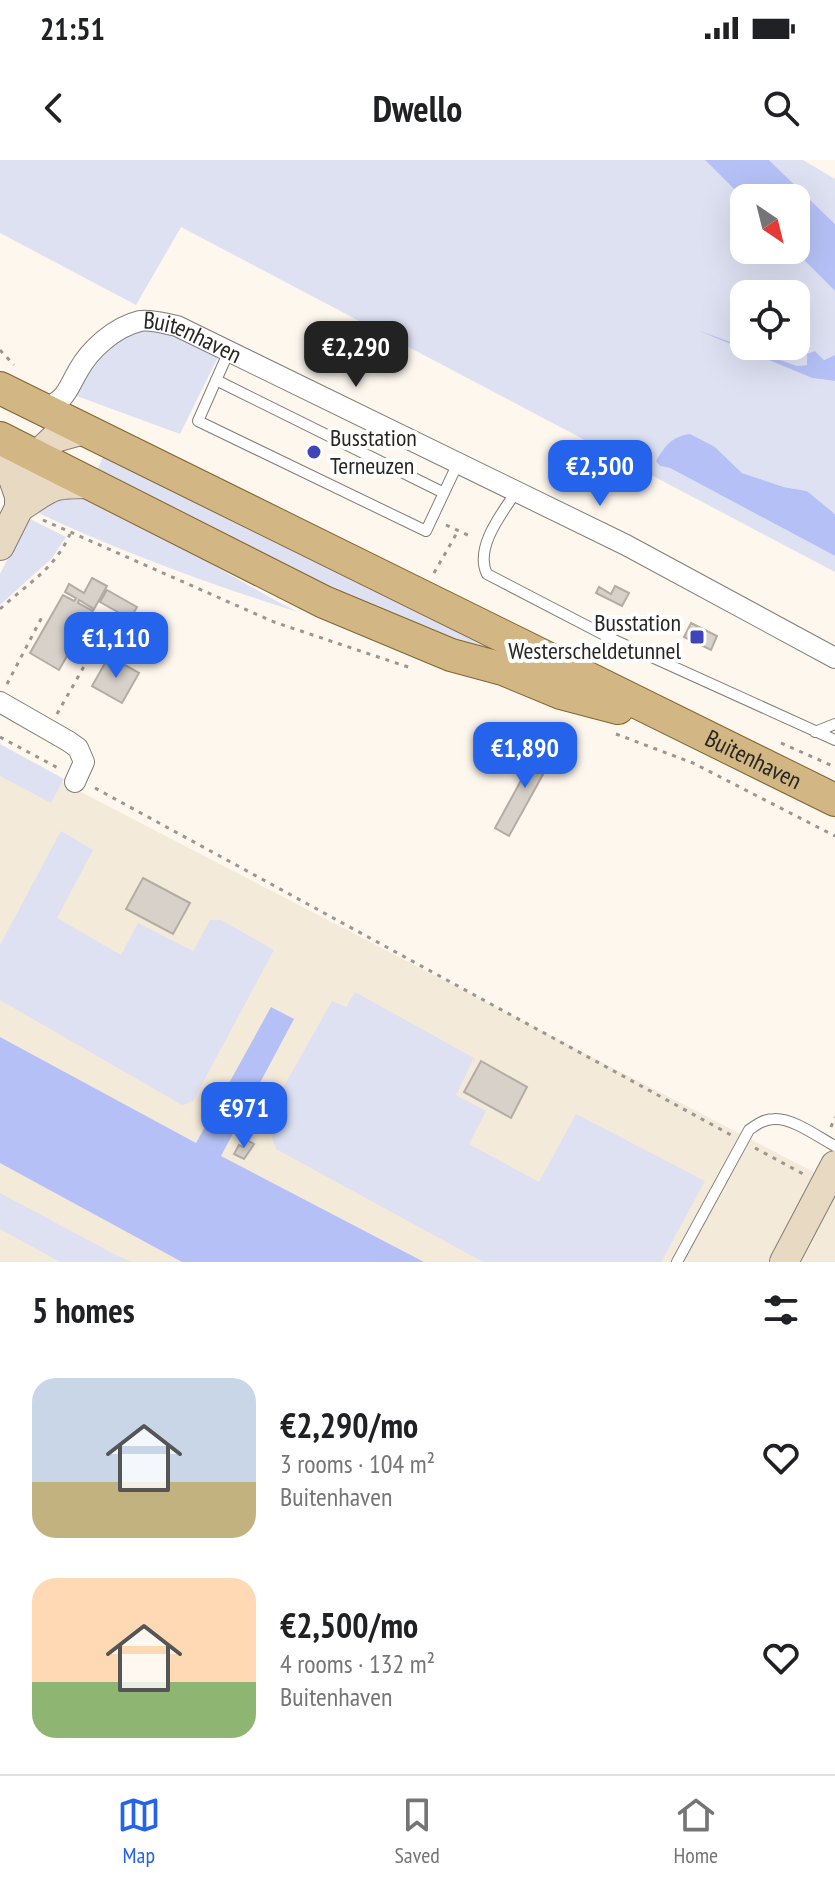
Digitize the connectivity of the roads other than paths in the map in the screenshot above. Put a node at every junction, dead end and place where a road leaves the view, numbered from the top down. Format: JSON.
{"nodes":[{"id":1,"x":229,"y":351,"type":"junction"},
{"id":2,"x":216,"y":380,"type":"junction"},
{"id":3,"x":0,"y":388,"type":"edge"},
{"id":4,"x":42,"y":410,"type":"junction"},
{"id":5,"x":84,"y":430,"type":"junction"},
{"id":6,"x":0,"y":438,"type":"edge"},
{"id":7,"x":37,"y":455,"type":"junction"},
{"id":8,"x":0,"y":461,"type":"edge"},
{"id":9,"x":458,"y":463,"type":"junction"},
{"id":10,"x":89,"y":484,"type":"junction"},
{"id":11,"x":516,"y":492,"type":"junction"},
{"id":12,"x":444,"y":493,"type":"junction"},
{"id":13,"x":19,"y":502,"type":"junction"},
{"id":14,"x":0,"y":546,"type":"edge"},
{"id":15,"x":835,"y":658,"type":"edge"},
{"id":16,"x":4,"y":693,"type":"edge"},
{"id":17,"x":672,"y":721,"type":"junction"},
{"id":18,"x":835,"y":724,"type":"edge"},
{"id":19,"x":815,"y":732,"type":"junction"},
{"id":20,"x":835,"y":740,"type":"edge"},
{"id":21,"x":76,"y":780,"type":"road end"},
{"id":22,"x":835,"y":800,"type":"edge"},
{"id":23,"x":835,"y":1146,"type":"edge"},
{"id":24,"x":835,"y":1165,"type":"edge"},
{"id":25,"x":677,"y":1262,"type":"edge"},
{"id":26,"x":784,"y":1262,"type":"edge"}],
"edges":[{"from":1,"to":2,"type":"lane"},
{"from":1,"to":4,"type":"street","name":"Buitenhaven"},
{"from":1,"to":9,"type":"street","name":"Buitenhaven"},
{"from":2,"to":12,"type":"lane"},
{"from":2,"to":12,"type":"lane"},
{"from":3,"to":4,"type":"main road","name":"Buitenhaven"},
{"from":4,"to":5,"type":"main road","name":"Buitenhaven"},
{"from":5,"to":7,"type":"main road"},
{"from":5,"to":17,"type":"main road","name":"Buitenhaven"},
{"from":6,"to":7,"type":"main road","name":"Buitenhaven"},
{"from":7,"to":10,"type":"main road","name":"Buitenhaven"},
{"from":7,"to":13,"type":"main road"},
{"from":8,"to":13,"type":"main road"},
{"from":9,"to":11,"type":"street","name":"Buitenhaven"},
{"from":9,"to":12,"type":"lane"},
{"from":10,"to":13,"type":"main road"},
{"from":10,"to":17,"type":"main road","name":"Buitenhaven"},
{"from":11,"to":15,"type":"street","name":"Buitenhaven"},
{"from":11,"to":19,"type":"lane"},
{"from":13,"to":14,"type":"main road"},
{"from":16,"to":21,"type":"street"},
{"from":17,"to":22,"type":"main road","name":"Buitenhaven"},
{"from":18,"to":19,"type":"lane"},
{"from":19,"to":20,"type":"lane"},
{"from":23,"to":25,"type":"lane"},
{"from":24,"to":26,"type":"main road"}]}
